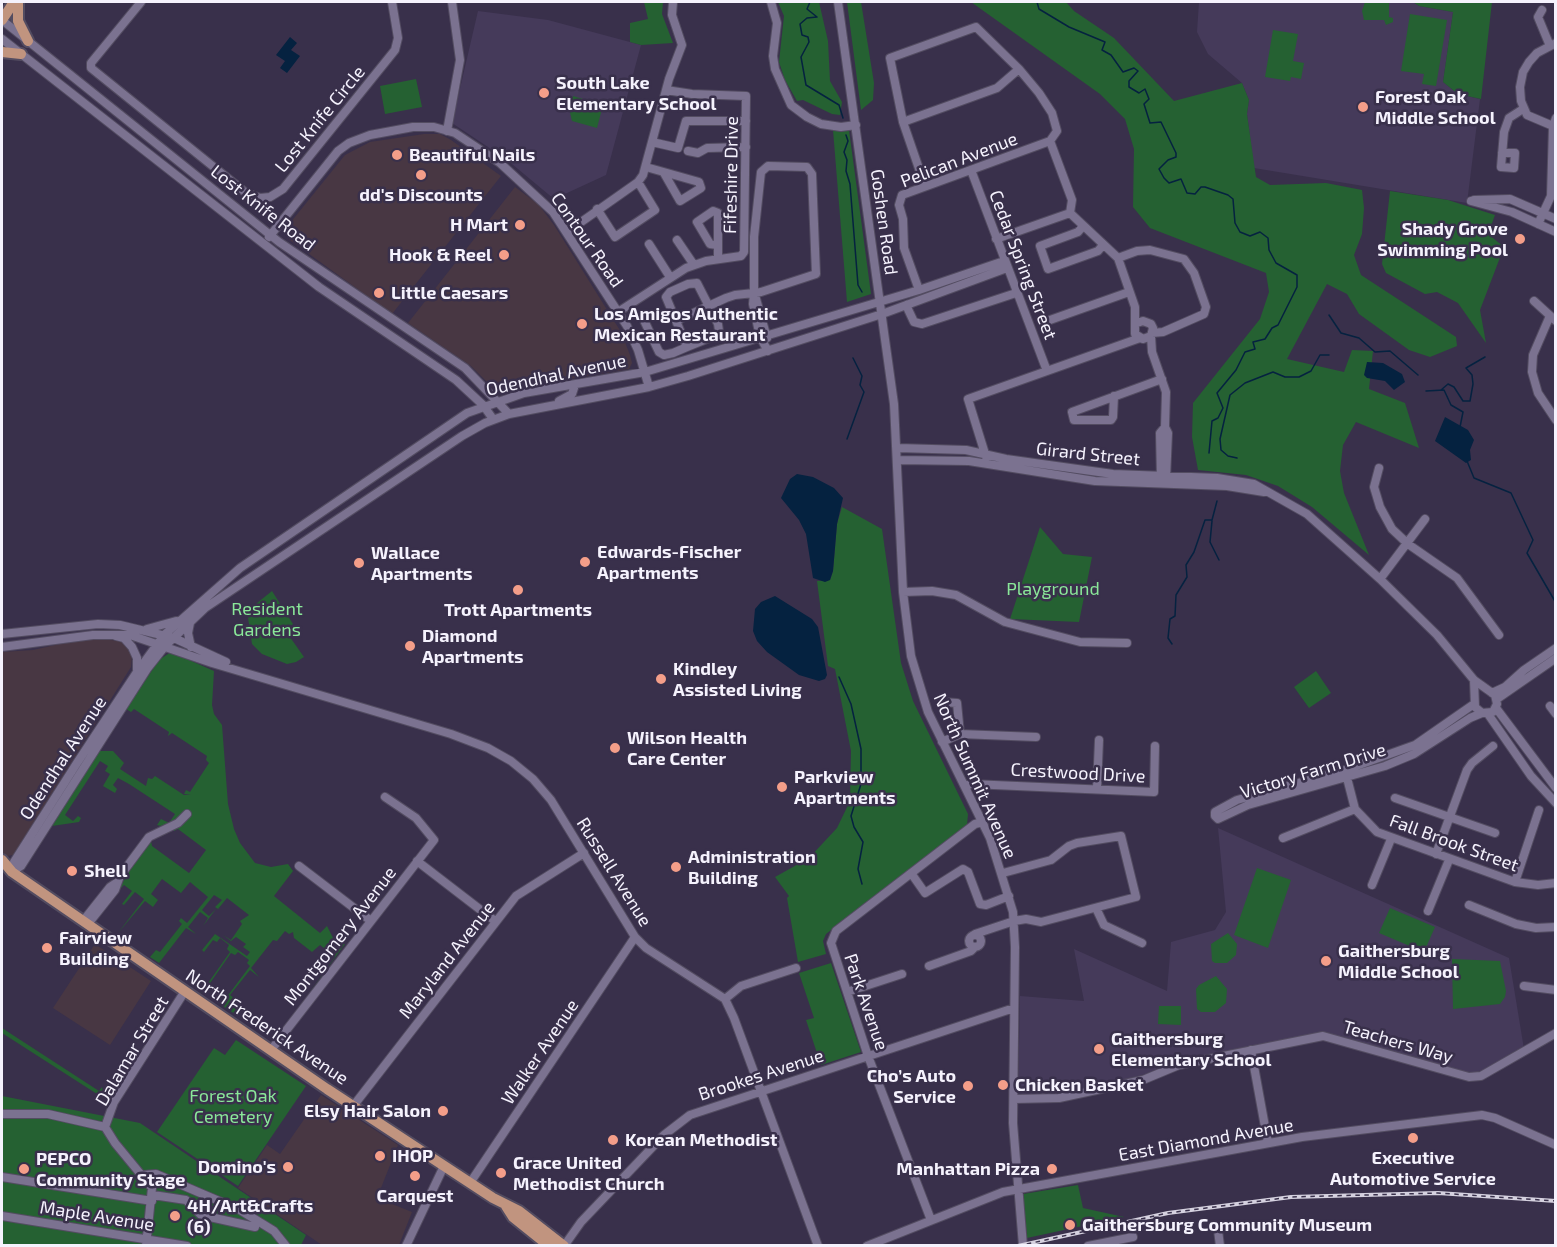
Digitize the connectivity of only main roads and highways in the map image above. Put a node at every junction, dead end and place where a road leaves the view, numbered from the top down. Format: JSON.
{"nodes":[{"id":1,"x":16,"y":2,"type":"edge"},
{"id":2,"x":2,"y":20,"type":"edge"},
{"id":3,"x":28,"y":41,"type":"road end"},
{"id":4,"x":2,"y":52,"type":"edge"},
{"id":5,"x":21,"y":54,"type":"road end"},
{"id":6,"x":2,"y":860,"type":"edge"},
{"id":7,"x":7,"y":871,"type":"edge"},
{"id":8,"x":506,"y":1206,"type":"junction"},
{"id":9,"x":549,"y":1245,"type":"edge"},
{"id":10,"x":564,"y":1245,"type":"edge"}],
"edges":[{"from":1,"to":2,"type":"main road"},
{"from":1,"to":3,"type":"main road"},
{"from":4,"to":5,"type":"main road"},
{"from":6,"to":7,"type":"main road","name":"North Frederick Avenue"},
{"from":7,"to":8,"type":"main road","name":"North Frederick Avenue"},
{"from":8,"to":9,"type":"main road","name":"North Frederick Avenue"},
{"from":8,"to":10,"type":"main road","name":"North Frederick Avenue"}]}
